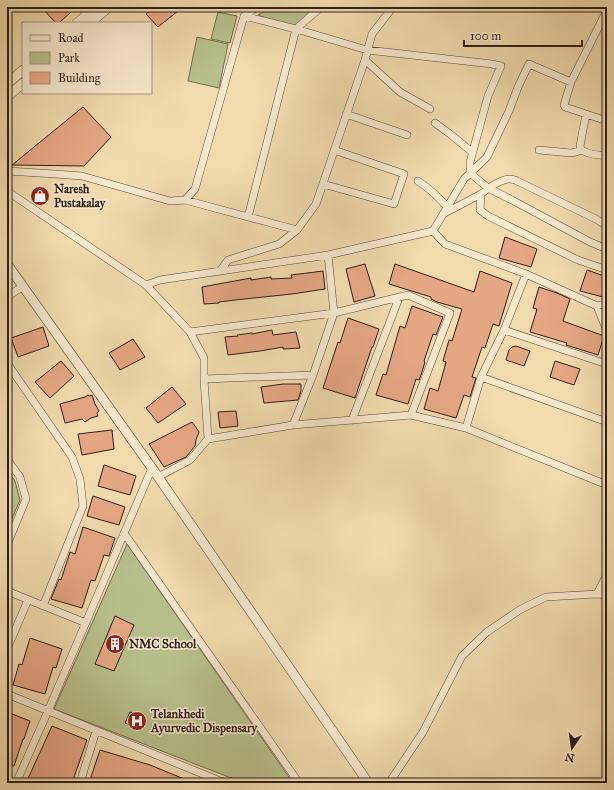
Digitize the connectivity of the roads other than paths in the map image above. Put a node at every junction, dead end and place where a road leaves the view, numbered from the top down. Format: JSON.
{"nodes":[{"id":1,"x":96,"y":7,"type":"edge"},
{"id":2,"x":109,"y":7,"type":"edge"},
{"id":3,"x":257,"y":7,"type":"edge"},
{"id":4,"x":321,"y":7,"type":"edge"},
{"id":5,"x":393,"y":7,"type":"edge"},
{"id":6,"x":244,"y":16,"type":"junction"},
{"id":7,"x":607,"y":16,"type":"edge"},
{"id":8,"x":78,"y":22,"type":"edge"},
{"id":9,"x":91,"y":22,"type":"edge"},
{"id":10,"x":296,"y":29,"type":"junction"},
{"id":11,"x":367,"y":50,"type":"junction"},
{"id":12,"x":365,"y":60,"type":"junction"},
{"id":13,"x":22,"y":71,"type":"edge"},
{"id":14,"x":570,"y":82,"type":"junction"},
{"id":15,"x":7,"y":84,"type":"edge"},
{"id":16,"x":22,"y":84,"type":"edge"},
{"id":17,"x":7,"y":97,"type":"edge"},
{"id":18,"x":430,"y":109,"type":"dead end"},
{"id":19,"x":346,"y":114,"type":"junction"},
{"id":20,"x":586,"y":114,"type":"junction"},
{"id":21,"x":607,"y":121,"type":"edge"},
{"id":22,"x":435,"y":123,"type":"dead end"},
{"id":23,"x":407,"y":135,"type":"dead end"},
{"id":24,"x":334,"y":150,"type":"junction"},
{"id":25,"x":539,"y":150,"type":"dead end"},
{"id":26,"x":581,"y":150,"type":"junction"},
{"id":27,"x":472,"y":152,"type":"junction"},
{"id":28,"x":607,"y":155,"type":"edge"},
{"id":29,"x":7,"y":171,"type":"edge"},
{"id":30,"x":470,"y":173,"type":"junction"},
{"id":31,"x":418,"y":181,"type":"dead end"},
{"id":32,"x":323,"y":184,"type":"junction"},
{"id":33,"x":488,"y":188,"type":"junction"},
{"id":34,"x":7,"y":191,"type":"edge"},
{"id":35,"x":481,"y":194,"type":"junction"},
{"id":36,"x":186,"y":200,"type":"junction"},
{"id":37,"x":445,"y":210,"type":"junction"},
{"id":38,"x":248,"y":217,"type":"junction"},
{"id":39,"x":607,"y":226,"type":"edge"},
{"id":40,"x":297,"y":230,"type":"junction"},
{"id":41,"x":433,"y":231,"type":"junction"},
{"id":42,"x":607,"y":249,"type":"edge"},
{"id":43,"x":328,"y":255,"type":"junction"},
{"id":44,"x":7,"y":264,"type":"edge"},
{"id":45,"x":607,"y":270,"type":"edge"},
{"id":46,"x":220,"y":271,"type":"junction"},
{"id":47,"x":526,"y":274,"type":"junction"},
{"id":48,"x":146,"y":285,"type":"junction"},
{"id":49,"x":23,"y":286,"type":"junction"},
{"id":50,"x":7,"y":297,"type":"edge"},
{"id":51,"x":399,"y":298,"type":"junction"},
{"id":52,"x":607,"y":303,"type":"edge"},
{"id":53,"x":597,"y":306,"type":"junction"},
{"id":54,"x":334,"y":313,"type":"junction"},
{"id":55,"x":504,"y":330,"type":"junction"},
{"id":56,"x":607,"y":331,"type":"edge"},
{"id":57,"x":190,"y":332,"type":"junction"},
{"id":58,"x":7,"y":363,"type":"edge"},
{"id":59,"x":607,"y":364,"type":"edge"},
{"id":60,"x":313,"y":375,"type":"junction"},
{"id":61,"x":481,"y":377,"type":"junction"},
{"id":62,"x":204,"y":379,"type":"junction"},
{"id":63,"x":411,"y":415,"type":"junction"},
{"id":64,"x":352,"y":420,"type":"junction"},
{"id":65,"x":607,"y":422,"type":"edge"},
{"id":66,"x":294,"y":425,"type":"junction"},
{"id":67,"x":466,"y":428,"type":"junction"},
{"id":68,"x":208,"y":439,"type":"junction"},
{"id":69,"x":7,"y":459,"type":"edge"},
{"id":70,"x":152,"y":468,"type":"junction"},
{"id":71,"x":158,"y":477,"type":"junction"},
{"id":72,"x":607,"y":485,"type":"edge"},
{"id":73,"x":124,"y":533,"type":"junction"},
{"id":74,"x":7,"y":545,"type":"edge"},
{"id":75,"x":607,"y":574,"type":"edge"},
{"id":76,"x":7,"y":591,"type":"edge"},
{"id":77,"x":597,"y":594,"type":"junction"},
{"id":78,"x":607,"y":595,"type":"edge"},
{"id":79,"x":28,"y":600,"type":"junction"},
{"id":80,"x":42,"y":606,"type":"junction"},
{"id":81,"x":86,"y":623,"type":"junction"},
{"id":82,"x":7,"y":649,"type":"edge"},
{"id":83,"x":7,"y":694,"type":"edge"},
{"id":84,"x":48,"y":711,"type":"junction"},
{"id":85,"x":96,"y":731,"type":"junction"},
{"id":86,"x":210,"y":780,"type":"edge"},
{"id":87,"x":16,"y":783,"type":"edge"},
{"id":88,"x":80,"y":783,"type":"edge"},
{"id":89,"x":225,"y":783,"type":"edge"},
{"id":90,"x":300,"y":783,"type":"edge"},
{"id":91,"x":368,"y":783,"type":"edge"},
{"id":92,"x":389,"y":783,"type":"edge"}],
"edges":[{"from":1,"to":8,"type":"street"},
{"from":2,"to":9,"type":"street"},
{"from":3,"to":6,"type":"street"},
{"from":4,"to":10,"type":"street"},
{"from":5,"to":11,"type":"street"},
{"from":6,"to":10,"type":"street"},
{"from":6,"to":36,"type":"street"},
{"from":7,"to":14,"type":"street"},
{"from":10,"to":11,"type":"street"},
{"from":10,"to":38,"type":"street"},
{"from":11,"to":12,"type":"street"},
{"from":11,"to":27,"type":"street"},
{"from":12,"to":18,"type":"street"},
{"from":12,"to":19,"type":"street"},
{"from":13,"to":15,"type":"street"},
{"from":14,"to":20,"type":"street"},
{"from":14,"to":30,"type":"street"},
{"from":16,"to":17,"type":"street"},
{"from":19,"to":23,"type":"street"},
{"from":19,"to":24,"type":"street"},
{"from":20,"to":21,"type":"street"},
{"from":20,"to":26,"type":"street"},
{"from":22,"to":27,"type":"street"},
{"from":24,"to":32,"type":"street"},
{"from":24,"to":32,"type":"street"},
{"from":25,"to":26,"type":"street"},
{"from":26,"to":28,"type":"street"},
{"from":27,"to":30,"type":"street"},
{"from":29,"to":36,"type":"street"},
{"from":30,"to":33,"type":"street"},
{"from":30,"to":37,"type":"street"},
{"from":31,"to":37,"type":"street"},
{"from":32,"to":40,"type":"street"},
{"from":33,"to":35,"type":"street"},
{"from":33,"to":39,"type":"street"},
{"from":33,"to":42,"type":"street"},
{"from":34,"to":48,"type":"street"},
{"from":35,"to":37,"type":"street"},
{"from":35,"to":45,"type":"street"},
{"from":36,"to":38,"type":"street"},
{"from":37,"to":41,"type":"street"},
{"from":38,"to":40,"type":"street"},
{"from":40,"to":46,"type":"street"},
{"from":41,"to":43,"type":"street"},
{"from":41,"to":47,"type":"street"},
{"from":43,"to":46,"type":"street"},
{"from":43,"to":54,"type":"street"},
{"from":44,"to":49,"type":"street"},
{"from":46,"to":48,"type":"street"},
{"from":47,"to":53,"type":"street"},
{"from":47,"to":55,"type":"street"},
{"from":48,"to":57,"type":"street"},
{"from":49,"to":50,"type":"street"},
{"from":49,"to":70,"type":"street"},
{"from":51,"to":54,"type":"street"},
{"from":51,"to":63,"type":"street"},
{"from":51,"to":64,"type":"street"},
{"from":52,"to":53,"type":"street"},
{"from":53,"to":56,"type":"street"},
{"from":54,"to":57,"type":"street"},
{"from":54,"to":60,"type":"street"},
{"from":55,"to":59,"type":"street"},
{"from":55,"to":61,"type":"street"},
{"from":57,"to":62,"type":"street"},
{"from":58,"to":80,"type":"street"},
{"from":60,"to":62,"type":"street"},
{"from":60,"to":66,"type":"street"},
{"from":61,"to":65,"type":"street"},
{"from":61,"to":67,"type":"street"},
{"from":62,"to":68,"type":"street"},
{"from":63,"to":64,"type":"street"},
{"from":63,"to":67,"type":"street"},
{"from":64,"to":66,"type":"street"},
{"from":66,"to":68,"type":"street"},
{"from":67,"to":72,"type":"street"},
{"from":68,"to":71,"type":"street"},
{"from":69,"to":74,"type":"street"},
{"from":70,"to":71,"type":"street"},
{"from":70,"to":73,"type":"street"},
{"from":71,"to":91,"type":"street"},
{"from":73,"to":81,"type":"street"},
{"from":73,"to":90,"type":"street"},
{"from":75,"to":77,"type":"street"},
{"from":76,"to":79,"type":"street"},
{"from":77,"to":78,"type":"street"},
{"from":77,"to":92,"type":"street"},
{"from":79,"to":80,"type":"street"},
{"from":79,"to":82,"type":"street"},
{"from":80,"to":81,"type":"street"},
{"from":81,"to":84,"type":"street"},
{"from":83,"to":84,"type":"street"},
{"from":84,"to":85,"type":"street"},
{"from":84,"to":87,"type":"street"},
{"from":85,"to":86,"type":"street"},
{"from":85,"to":88,"type":"street"},
{"from":86,"to":89,"type":"street"}]}
